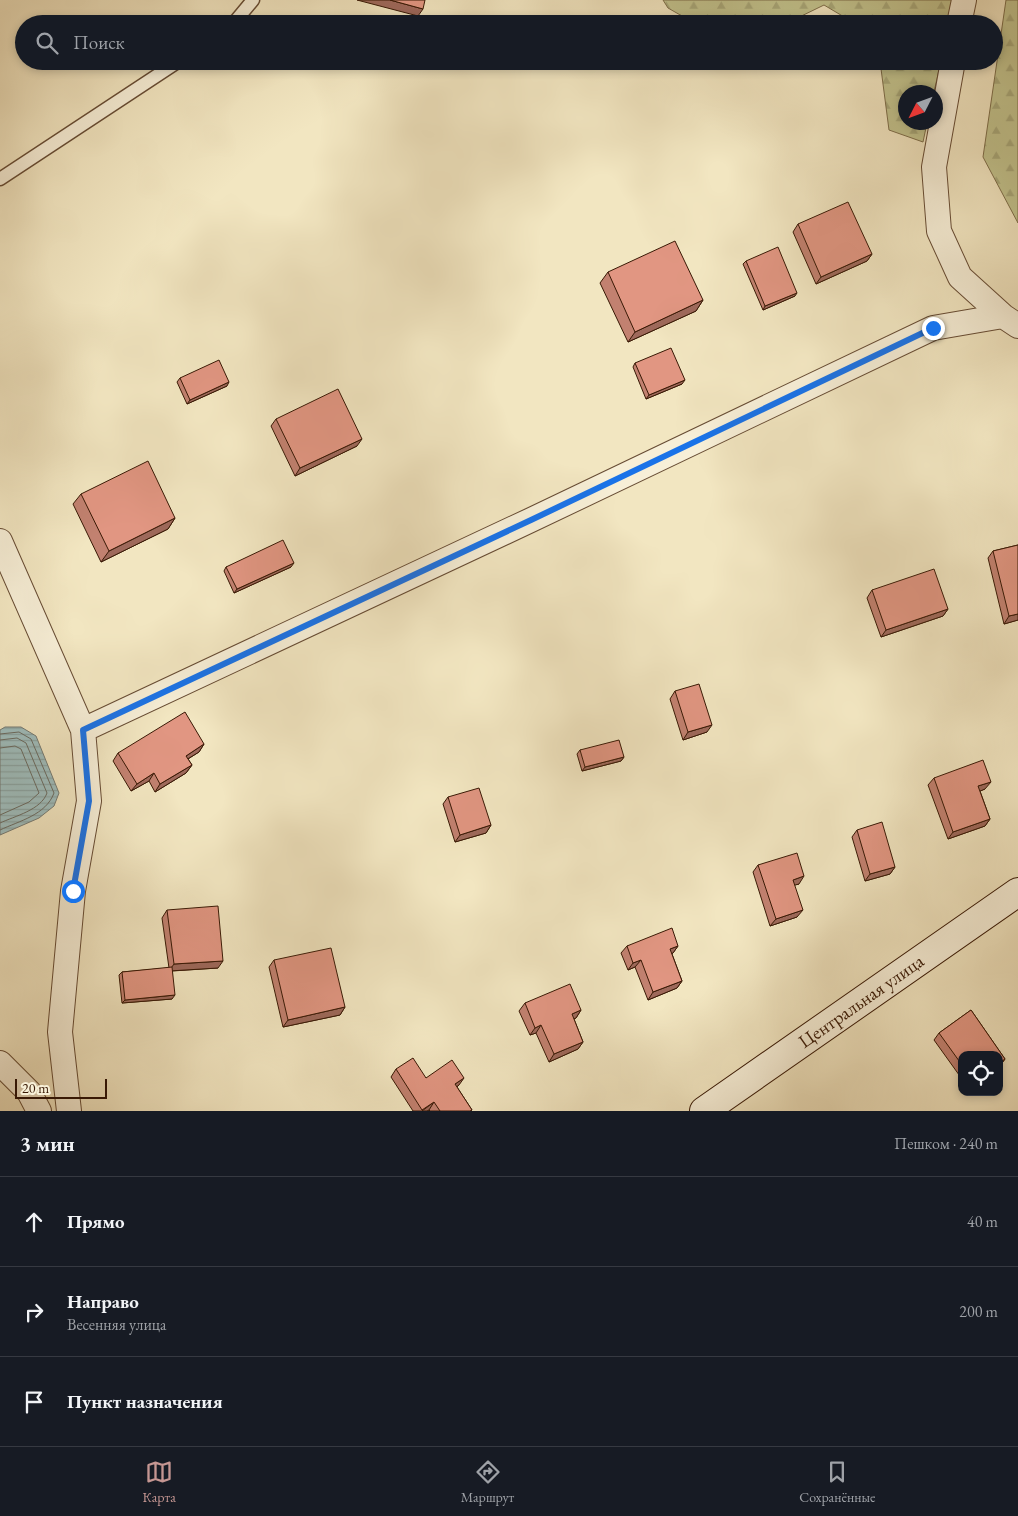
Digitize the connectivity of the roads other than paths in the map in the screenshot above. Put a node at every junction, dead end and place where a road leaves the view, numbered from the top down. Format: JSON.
{"nodes":[{"id":1,"x":253,"y":0,"type":"edge"},
{"id":2,"x":964,"y":0,"type":"edge"},
{"id":3,"x":240,"y":15,"type":"edge"},
{"id":4,"x":961,"y":15,"type":"edge"},
{"id":5,"x":165,"y":70,"type":"edge"},
{"id":6,"x":951,"y":70,"type":"edge"},
{"id":7,"x":0,"y":179,"type":"edge"},
{"id":8,"x":1010,"y":321,"type":"edge"},
{"id":9,"x":0,"y":541,"type":"edge"},
{"id":10,"x":83,"y":730,"type":"junction"},
{"id":11,"x":1018,"y":892,"type":"edge"},
{"id":12,"x":0,"y":1063,"type":"edge"},
{"id":13,"x":39,"y":1111,"type":"edge"},
{"id":14,"x":69,"y":1111,"type":"edge"},
{"id":15,"x":704,"y":1111,"type":"edge"}],
"edges":[{"from":1,"to":3,"type":"lane"},
{"from":2,"to":4,"type":"street"},
{"from":5,"to":7,"type":"lane"},
{"from":6,"to":8,"type":"street"},
{"from":8,"to":10,"type":"street"},
{"from":9,"to":10,"type":"street"},
{"from":10,"to":14,"type":"street"},
{"from":11,"to":15,"type":"main road","name":"Центральная улица"},
{"from":12,"to":13,"type":"street"}]}
